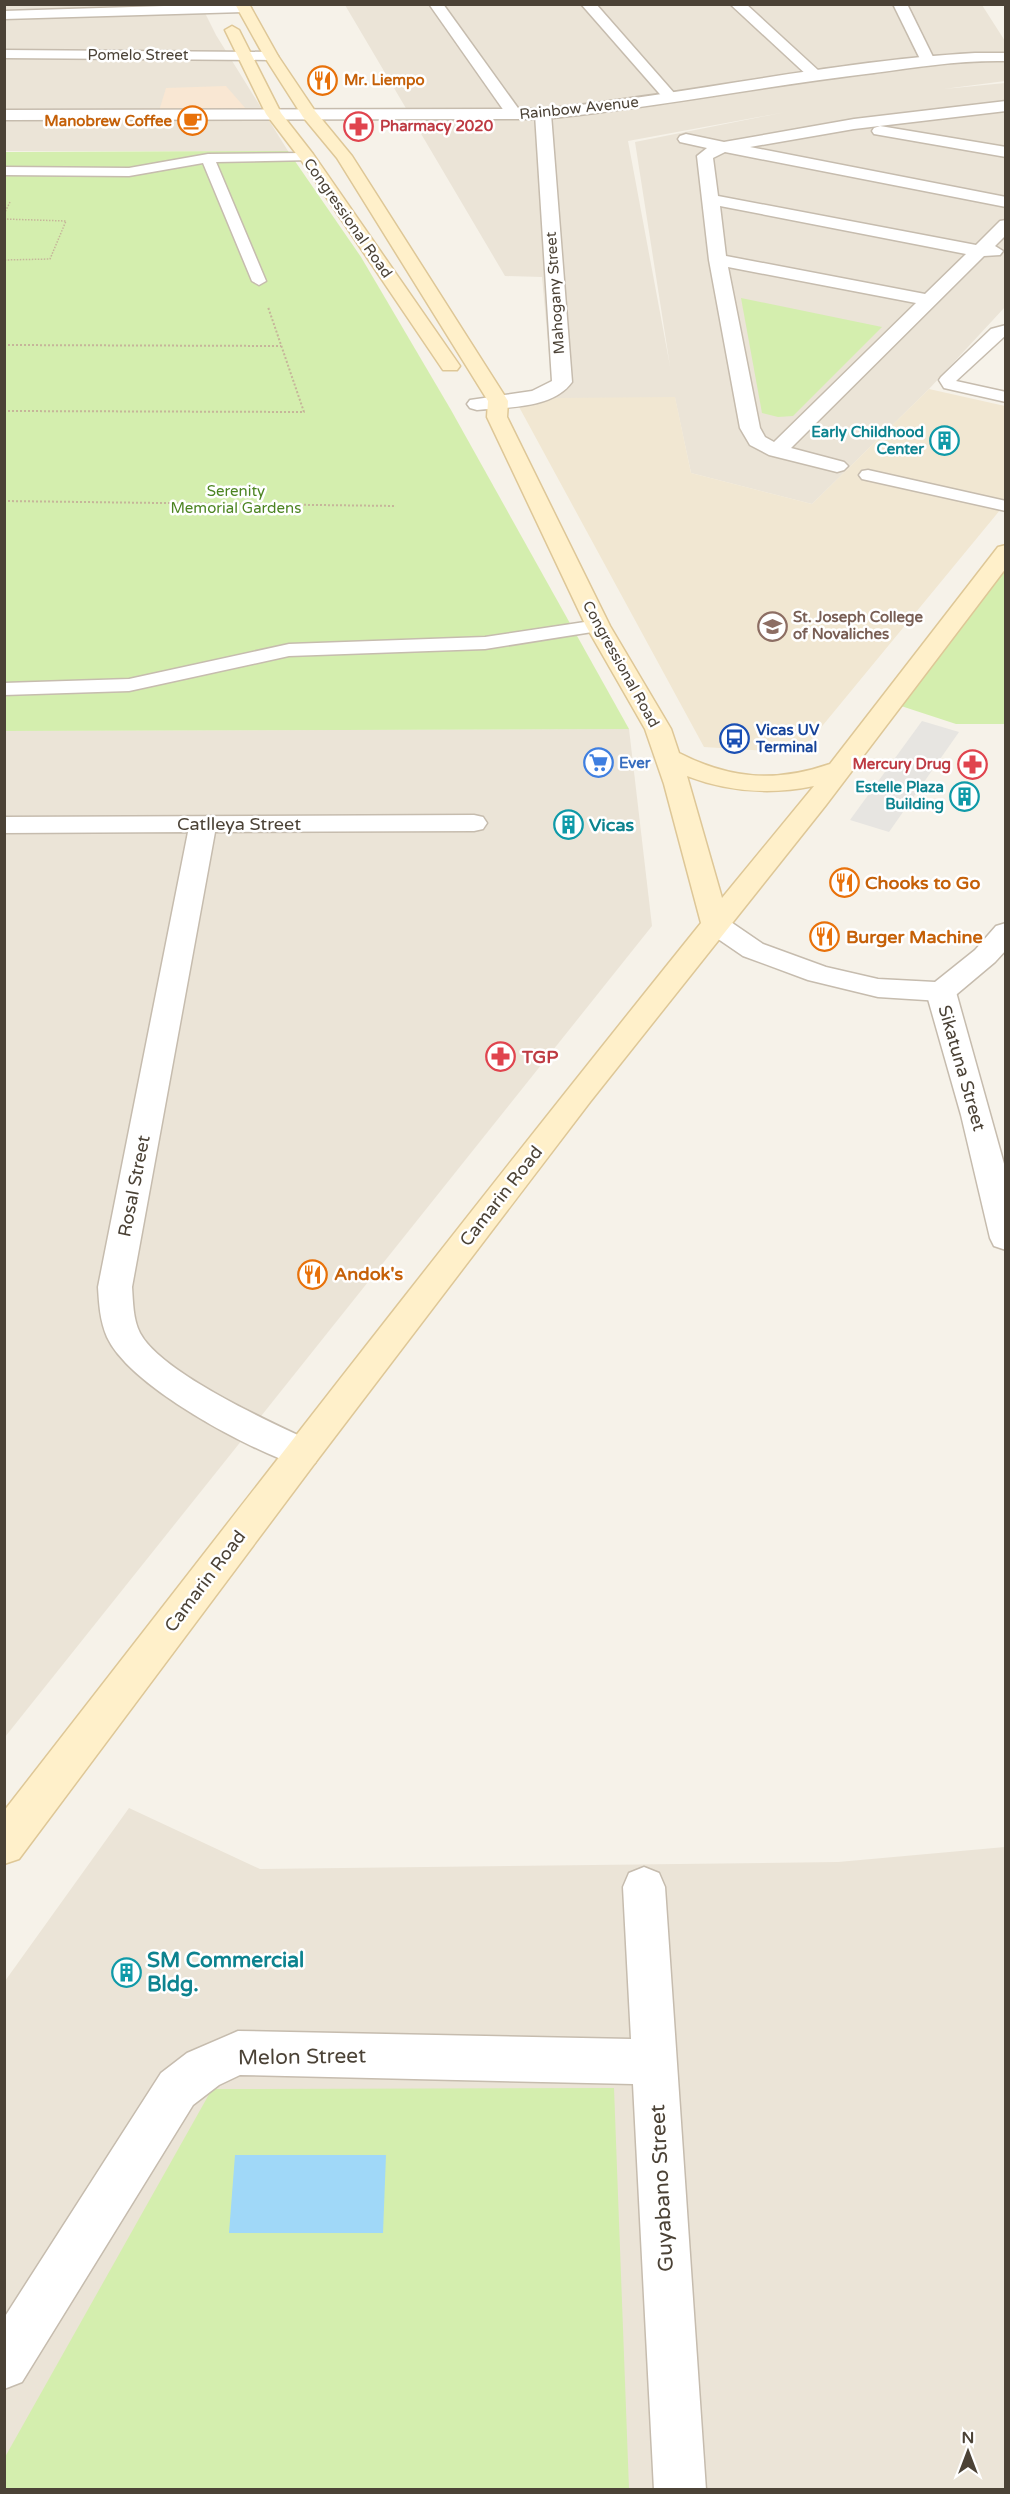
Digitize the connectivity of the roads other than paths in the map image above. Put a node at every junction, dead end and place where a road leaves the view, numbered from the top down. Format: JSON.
{"nodes":[{"id":1,"x":436,"y":4,"type":"edge"},
{"id":2,"x":588,"y":4,"type":"edge"},
{"id":3,"x":737,"y":4,"type":"edge"},
{"id":4,"x":900,"y":4,"type":"edge"},
{"id":5,"x":243,"y":6,"type":"edge"},
{"id":6,"x":221,"y":7,"type":"edge"},
{"id":7,"x":96,"y":9,"type":"edge"},
{"id":8,"x":4,"y":15,"type":"edge"},
{"id":9,"x":4,"y":54,"type":"edge"},
{"id":10,"x":245,"y":55,"type":"junction"},
{"id":11,"x":271,"y":56,"type":"junction"},
{"id":12,"x":1005,"y":57,"type":"edge"},
{"id":13,"x":928,"y":62,"type":"junction"},
{"id":14,"x":814,"y":74,"type":"junction"},
{"id":15,"x":670,"y":97,"type":"junction"},
{"id":16,"x":1005,"y":106,"type":"edge"},
{"id":17,"x":983,"y":108,"type":"junction"},
{"id":18,"x":273,"y":114,"type":"junction"},
{"id":19,"x":309,"y":114,"type":"junction"},
{"id":20,"x":543,"y":114,"type":"junction"},
{"id":21,"x":4,"y":115,"type":"edge"},
{"id":22,"x":515,"y":115,"type":"junction"},
{"id":23,"x":998,"y":123,"type":"dead end"},
{"id":24,"x":854,"y":124,"type":"junction"},
{"id":25,"x":686,"y":139,"type":"dead end"},
{"id":26,"x":721,"y":147,"type":"junction"},
{"id":27,"x":1005,"y":152,"type":"edge"},
{"id":28,"x":307,"y":157,"type":"junction"},
{"id":29,"x":208,"y":158,"type":"junction"},
{"id":30,"x":4,"y":171,"type":"edge"},
{"id":31,"x":710,"y":199,"type":"junction"},
{"id":32,"x":1005,"y":202,"type":"edge"},
{"id":33,"x":1005,"y":225,"type":"edge"},
{"id":34,"x":979,"y":251,"type":"junction"},
{"id":35,"x":1005,"y":252,"type":"edge"},
{"id":36,"x":1005,"y":259,"type":"edge"},
{"id":37,"x":718,"y":260,"type":"junction"},
{"id":38,"x":259,"y":281,"type":"road end"},
{"id":39,"x":928,"y":300,"type":"junction"},
{"id":40,"x":1005,"y":330,"type":"edge"},
{"id":41,"x":937,"y":397,"type":"dead end"},
{"id":42,"x":1005,"y":397,"type":"edge"},
{"id":43,"x":497,"y":409,"type":"junction"},
{"id":44,"x":1005,"y":411,"type":"edge"},
{"id":45,"x":776,"y":451,"type":"junction"},
{"id":46,"x":837,"y":466,"type":"dead end"},
{"id":47,"x":868,"y":475,"type":"dead end"},
{"id":48,"x":1005,"y":506,"type":"edge"},
{"id":49,"x":1005,"y":552,"type":"edge"},
{"id":50,"x":598,"y":626,"type":"junction"},
{"id":51,"x":4,"y":689,"type":"edge"},
{"id":52,"x":668,"y":757,"type":"junction"},
{"id":53,"x":839,"y":770,"type":"junction"},
{"id":54,"x":677,"y":784,"type":"junction"},
{"id":55,"x":818,"y":799,"type":"junction"},
{"id":56,"x":474,"y":823,"type":"dead end"},
{"id":57,"x":203,"y":824,"type":"junction"},
{"id":58,"x":4,"y":825,"type":"edge"},
{"id":59,"x":715,"y":924,"type":"junction"},
{"id":60,"x":1005,"y":932,"type":"edge"},
{"id":61,"x":940,"y":992,"type":"junction"},
{"id":62,"x":1005,"y":1238,"type":"edge"},
{"id":63,"x":302,"y":1453,"type":"junction"},
{"id":64,"x":4,"y":1845,"type":"edge"},
{"id":65,"x":644,"y":1887,"type":"dead end"},
{"id":66,"x":654,"y":2062,"type":"junction"},
{"id":67,"x":4,"y":2364,"type":"edge"},
{"id":68,"x":680,"y":2490,"type":"edge"}],
"edges":[{"from":1,"to":22,"type":"street"},
{"from":2,"to":15,"type":"street"},
{"from":3,"to":14,"type":"street"},
{"from":4,"to":13,"type":"street"},
{"from":5,"to":6,"type":"street"},
{"from":5,"to":11,"type":"main road","name":"Congressional Road"},
{"from":6,"to":7,"type":"street"},
{"from":6,"to":10,"type":"main road","name":"Congressional Road"},
{"from":7,"to":8,"type":"street"},
{"from":9,"to":10,"type":"street","name":"Pomelo Street"},
{"from":10,"to":11,"type":"street","name":"Pomelo Street"},
{"from":10,"to":18,"type":"main road","name":"Congressional Road"},
{"from":11,"to":19,"type":"main road","name":"Congressional Road"},
{"from":12,"to":13,"type":"street","name":"Rainbow Avenue"},
{"from":13,"to":14,"type":"street","name":"Rainbow Avenue"},
{"from":14,"to":15,"type":"street","name":"Rainbow Avenue"},
{"from":15,"to":20,"type":"street","name":"Rainbow Avenue"},
{"from":16,"to":17,"type":"street"},
{"from":17,"to":23,"type":"street"},
{"from":17,"to":24,"type":"street"},
{"from":18,"to":19,"type":"street","name":"Rainbow Avenue"},
{"from":18,"to":21,"type":"street","name":"Rainbow Avenue"},
{"from":18,"to":28,"type":"main road","name":"Congressional Road"},
{"from":19,"to":22,"type":"street","name":"Rainbow Avenue"},
{"from":19,"to":43,"type":"main road","name":"Congressional Road"},
{"from":20,"to":22,"type":"street","name":"Rainbow Avenue"},
{"from":20,"to":43,"type":"street","name":"Mahogany Street"},
{"from":24,"to":26,"type":"street"},
{"from":24,"to":27,"type":"street"},
{"from":25,"to":26,"type":"street"},
{"from":26,"to":31,"type":"street"},
{"from":26,"to":32,"type":"street"},
{"from":28,"to":29,"type":"lane"},
{"from":28,"to":43,"type":"main road","name":"Congressional Road"},
{"from":29,"to":30,"type":"lane"},
{"from":29,"to":38,"type":"lane"},
{"from":31,"to":34,"type":"street"},
{"from":31,"to":37,"type":"street"},
{"from":33,"to":34,"type":"street"},
{"from":34,"to":35,"type":"street"},
{"from":34,"to":36,"type":"street"},
{"from":34,"to":39,"type":"street"},
{"from":37,"to":39,"type":"street"},
{"from":37,"to":45,"type":"street"},
{"from":39,"to":45,"type":"street"},
{"from":40,"to":42,"type":"lane"},
{"from":41,"to":44,"type":"lane"},
{"from":43,"to":50,"type":"main road","name":"Congressional Road"},
{"from":45,"to":46,"type":"street"},
{"from":47,"to":48,"type":"lane"},
{"from":49,"to":53,"type":"main road","name":"Camarin Road"},
{"from":50,"to":51,"type":"lane"},
{"from":50,"to":52,"type":"main road","name":"Congressional Road"},
{"from":52,"to":53,"type":"main road"},
{"from":52,"to":54,"type":"main road","name":"Congressional Road"},
{"from":53,"to":55,"type":"main road","name":"Camarin Road"},
{"from":54,"to":55,"type":"main road"},
{"from":54,"to":59,"type":"main road","name":"Congressional Road"},
{"from":55,"to":59,"type":"main road","name":"Camarin Road"},
{"from":56,"to":57,"type":"street","name":"Catlleya Street"},
{"from":57,"to":58,"type":"street","name":"Catlleya Street"},
{"from":57,"to":63,"type":"street","name":"Rosal Street"},
{"from":59,"to":61,"type":"street","name":"Sikatuna Street"},
{"from":59,"to":63,"type":"main road","name":"Camarin Road"},
{"from":60,"to":61,"type":"street"},
{"from":61,"to":62,"type":"street","name":"Sikatuna Street"},
{"from":63,"to":64,"type":"main road","name":"Camarin Road"},
{"from":65,"to":66,"type":"street","name":"Guyabano Street"},
{"from":66,"to":67,"type":"street","name":"Melon Street"},
{"from":66,"to":68,"type":"street","name":"Guyabano Street"}]}
